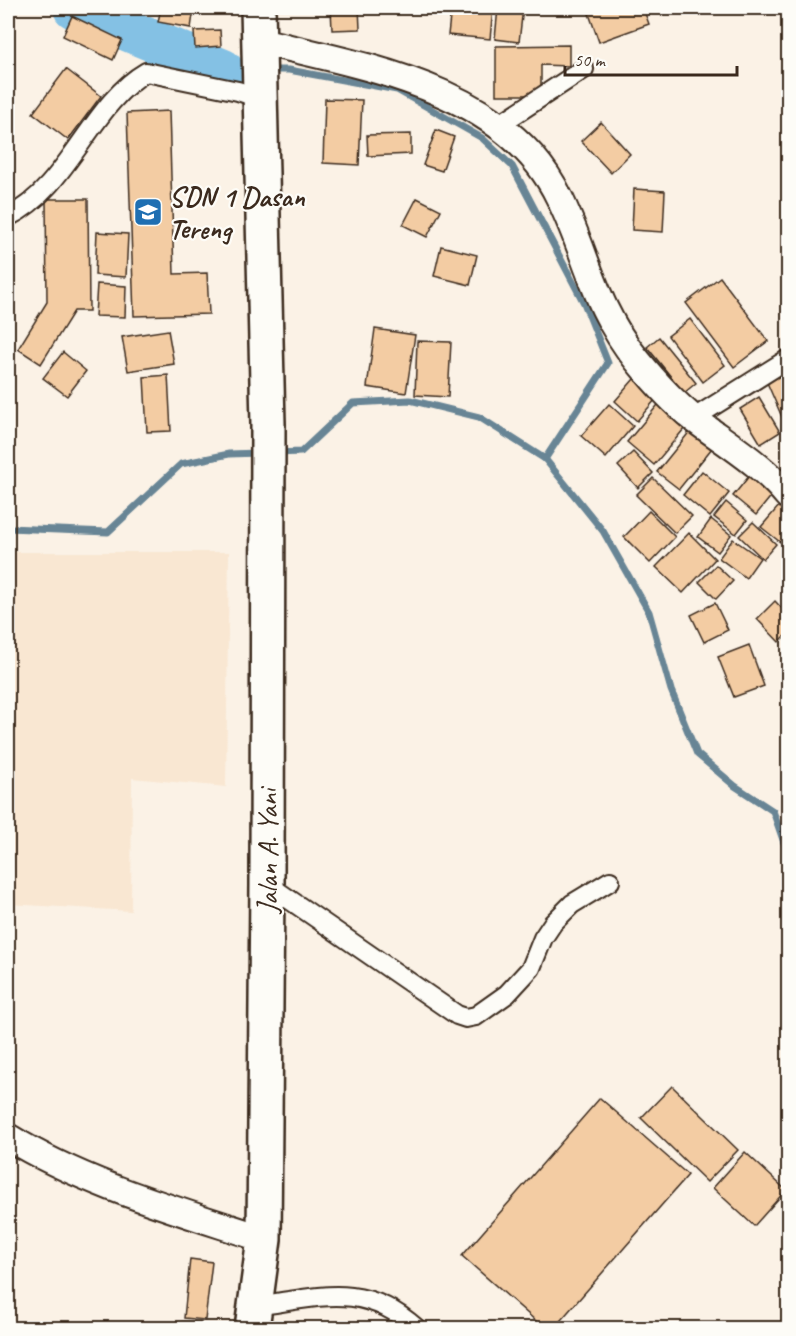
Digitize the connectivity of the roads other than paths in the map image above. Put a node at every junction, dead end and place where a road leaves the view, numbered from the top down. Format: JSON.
{"nodes":[{"id":1,"x":258,"y":8,"type":"edge"},
{"id":2,"x":584,"y":69,"type":"dead end"},
{"id":3,"x":260,"y":70,"type":"junction"},
{"id":4,"x":497,"y":126,"type":"junction"},
{"id":5,"x":8,"y":217,"type":"edge"},
{"id":6,"x":789,"y":359,"type":"edge"},
{"id":7,"x":694,"y":418,"type":"junction"},
{"id":8,"x":789,"y":496,"type":"edge"},
{"id":9,"x":610,"y":881,"type":"dead end"},
{"id":10,"x":267,"y":884,"type":"junction"},
{"id":11,"x":8,"y":1137,"type":"edge"},
{"id":12,"x":264,"y":1239,"type":"junction"},
{"id":13,"x":254,"y":1317,"type":"edge"},
{"id":14,"x":416,"y":1329,"type":"edge"}],
"edges":[{"from":1,"to":3,"type":"highway","name":"Jalan A. Yani"},
{"from":2,"to":4,"type":"street"},
{"from":3,"to":4,"type":"street"},
{"from":3,"to":5,"type":"street"},
{"from":3,"to":10,"type":"highway","name":"Jalan A. Yani"},
{"from":4,"to":7,"type":"street"},
{"from":6,"to":7,"type":"street"},
{"from":7,"to":8,"type":"street"},
{"from":9,"to":10,"type":"street"},
{"from":10,"to":12,"type":"highway","name":"Jalan A. Yani"},
{"from":11,"to":12,"type":"street"},
{"from":12,"to":13,"type":"highway","name":"Jalan A. Yani"},
{"from":13,"to":14,"type":"street"}]}
